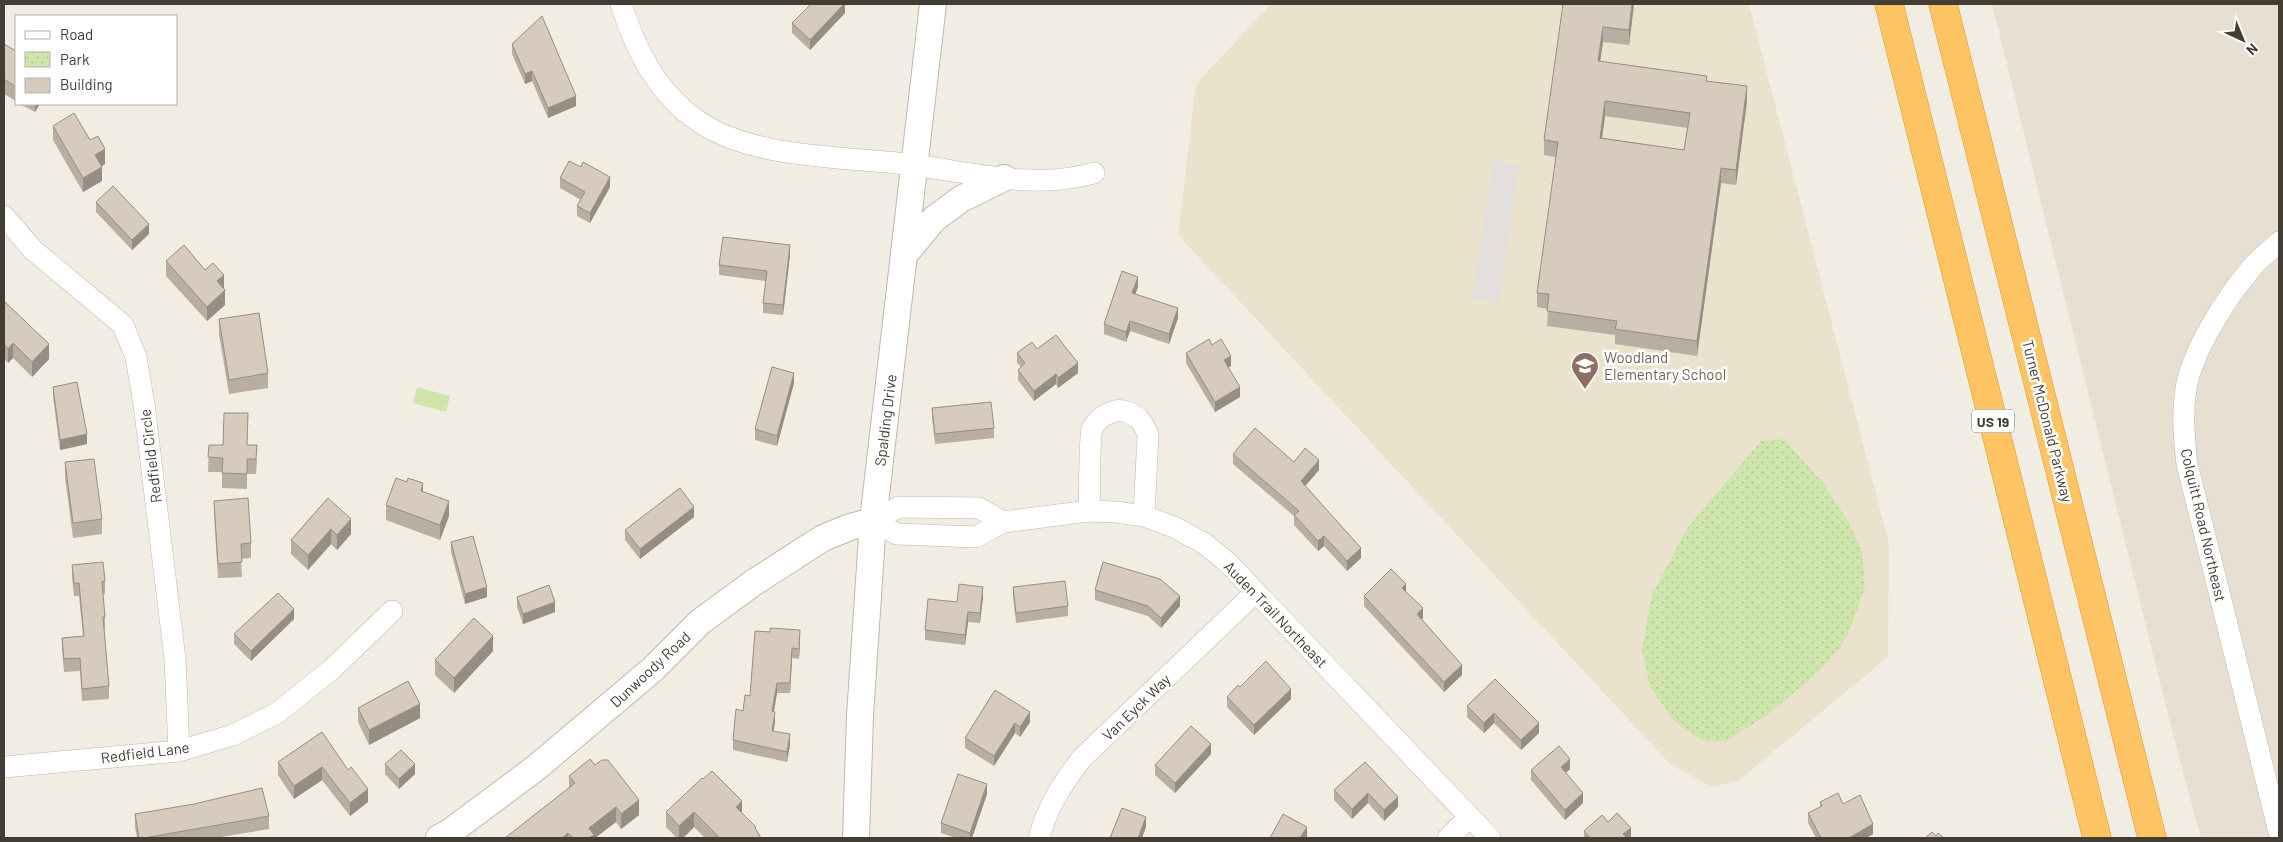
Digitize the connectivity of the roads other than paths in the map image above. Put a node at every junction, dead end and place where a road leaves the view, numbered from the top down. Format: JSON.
{"nodes":[{"id":1,"x":621,"y":4,"type":"edge"},
{"id":2,"x":933,"y":4,"type":"edge"},
{"id":3,"x":1889,"y":4,"type":"edge"},
{"id":4,"x":1943,"y":4,"type":"edge"},
{"id":5,"x":915,"y":165,"type":"junction"},
{"id":6,"x":1094,"y":173,"type":"dead end"},
{"id":7,"x":1004,"y":178,"type":"junction"},
{"id":8,"x":4,"y":216,"type":"edge"},
{"id":9,"x":2279,"y":242,"type":"edge"},
{"id":10,"x":905,"y":254,"type":"junction"},
{"id":11,"x":1089,"y":511,"type":"junction"},
{"id":12,"x":1144,"y":516,"type":"junction"},
{"id":13,"x":873,"y":521,"type":"junction"},
{"id":14,"x":1003,"y":522,"type":"junction"},
{"id":15,"x":1256,"y":592,"type":"junction"},
{"id":16,"x":392,"y":611,"type":"dead end"},
{"id":17,"x":179,"y":751,"type":"junction"},
{"id":18,"x":4,"y":767,"type":"edge"},
{"id":19,"x":1470,"y":817,"type":"junction"},
{"id":20,"x":2279,"y":832,"type":"edge"},
{"id":21,"x":439,"y":838,"type":"edge"},
{"id":22,"x":856,"y":838,"type":"edge"},
{"id":23,"x":1039,"y":838,"type":"edge"},
{"id":24,"x":1448,"y":838,"type":"edge"},
{"id":25,"x":1490,"y":838,"type":"edge"},
{"id":26,"x":2097,"y":838,"type":"edge"},
{"id":27,"x":2152,"y":838,"type":"edge"}],
"edges":[{"from":1,"to":5,"type":"street"},
{"from":2,"to":5,"type":"street","name":"Spalding Drive"},
{"from":3,"to":26,"type":"highway","number":"US 19"},
{"from":4,"to":27,"type":"highway","name":"Turner McDonald Parkway"},
{"from":5,"to":7,"type":"street"},
{"from":5,"to":10,"type":"street","name":"Spalding Drive"},
{"from":6,"to":7,"type":"street"},
{"from":7,"to":10,"type":"street"},
{"from":8,"to":17,"type":"street","name":"Redfield Circle"},
{"from":9,"to":20,"type":"street","name":"Colquitt Road Northeast"},
{"from":10,"to":13,"type":"street","name":"Spalding Drive"},
{"from":11,"to":12,"type":"street","name":"Auden Trail Northeast"},
{"from":11,"to":12,"type":"street"},
{"from":11,"to":14,"type":"street","name":"Auden Trail Northeast"},
{"from":12,"to":15,"type":"street","name":"Auden Trail Northeast"},
{"from":13,"to":14,"type":"street","name":"Auden Trail Northeast"},
{"from":13,"to":14,"type":"street"},
{"from":13,"to":21,"type":"street","name":"Dunwoody Road"},
{"from":13,"to":22,"type":"street","name":"Spalding Drive"},
{"from":15,"to":19,"type":"street","name":"Auden Trail Northeast"},
{"from":15,"to":23,"type":"street","name":"Van Eyck Way"},
{"from":16,"to":17,"type":"street","name":"Redfield Lane"},
{"from":17,"to":18,"type":"street","name":"Redfield Lane"},
{"from":19,"to":24,"type":"street"},
{"from":19,"to":25,"type":"street","name":"Auden Trail Northeast"}]}
